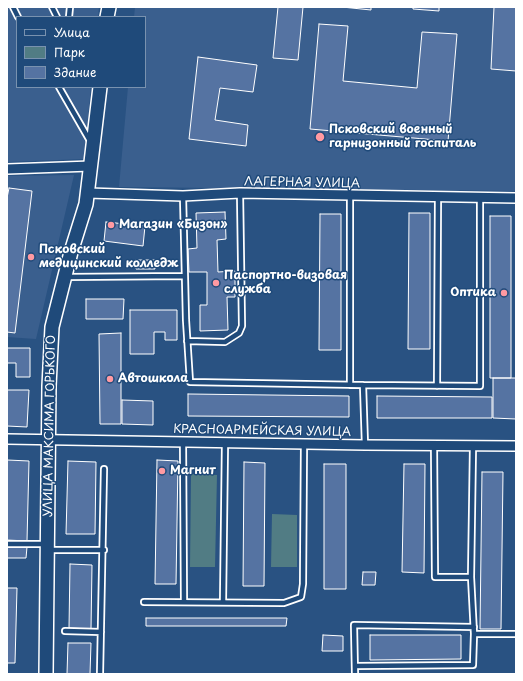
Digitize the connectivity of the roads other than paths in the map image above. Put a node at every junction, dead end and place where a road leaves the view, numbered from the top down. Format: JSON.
{"nodes":[{"id":1,"x":13,"y":7,"type":"edge"},
{"id":2,"x":52,"y":7,"type":"edge"},
{"id":3,"x":18,"y":16,"type":"edge"},
{"id":4,"x":56,"y":16,"type":"edge"},
{"id":5,"x":60,"y":88,"type":"edge"},
{"id":6,"x":100,"y":88,"type":"edge"},
{"id":7,"x":93,"y":146,"type":"junction"},
{"id":8,"x":90,"y":166,"type":"junction"},
{"id":9,"x":7,"y":169,"type":"edge"},
{"id":10,"x":88,"y":193,"type":"junction"},
{"id":11,"x":240,"y":193,"type":"junction"},
{"id":12,"x":350,"y":195,"type":"junction"},
{"id":13,"x":183,"y":196,"type":"junction"},
{"id":14,"x":438,"y":197,"type":"junction"},
{"id":15,"x":480,"y":198,"type":"junction"},
{"id":16,"x":516,"y":198,"type":"edge"},
{"id":17,"x":185,"y":276,"type":"junction"},
{"id":18,"x":65,"y":277,"type":"junction"},
{"id":19,"x":187,"y":341,"type":"junction"},
{"id":20,"x":350,"y":385,"type":"junction"},
{"id":21,"x":363,"y":385,"type":"junction"},
{"id":22,"x":437,"y":386,"type":"junction"},
{"id":23,"x":7,"y":439,"type":"edge"},
{"id":24,"x":48,"y":439,"type":"junction"},
{"id":25,"x":183,"y":442,"type":"junction"},
{"id":26,"x":225,"y":443,"type":"junction"},
{"id":27,"x":304,"y":443,"type":"junction"},
{"id":28,"x":365,"y":445,"type":"junction"},
{"id":29,"x":434,"y":445,"type":"junction"},
{"id":30,"x":473,"y":445,"type":"junction"},
{"id":31,"x":516,"y":446,"type":"edge"},
{"id":32,"x":104,"y":469,"type":"dead end"},
{"id":33,"x":7,"y":544,"type":"edge"},
{"id":34,"x":48,"y":547,"type":"junction"},
{"id":35,"x":104,"y":550,"type":"junction"},
{"id":36,"x":471,"y":577,"type":"junction"},
{"id":37,"x":144,"y":602,"type":"dead end"},
{"id":38,"x":184,"y":602,"type":"junction"},
{"id":39,"x":222,"y":602,"type":"junction"},
{"id":40,"x":474,"y":627,"type":"junction"},
{"id":41,"x":65,"y":631,"type":"dead end"},
{"id":42,"x":101,"y":632,"type":"junction"},
{"id":43,"x":474,"y":634,"type":"junction"},
{"id":44,"x":516,"y":634,"type":"edge"},
{"id":45,"x":355,"y":666,"type":"junction"},
{"id":46,"x":46,"y":674,"type":"edge"},
{"id":47,"x":100,"y":674,"type":"edge"},
{"id":48,"x":355,"y":674,"type":"edge"}],
"edges":[{"from":1,"to":3,"type":"lane"},
{"from":2,"to":4,"type":"lane"},
{"from":5,"to":7,"type":"lane"},
{"from":6,"to":7,"type":"main road","name":"УЛИЦА МАКСИМА ГОРЬКОГО"},
{"from":7,"to":8,"type":"main road","name":"УЛИЦА МАКСИМА ГОРЬКОГО"},
{"from":8,"to":9,"type":"street"},
{"from":8,"to":10,"type":"main road","name":"УЛИЦА МАКСИМА ГОРЬКОГО"},
{"from":10,"to":13,"type":"street","name":"ЛАГЕРНАЯ УЛИЦА"},
{"from":10,"to":18,"type":"main road","name":"УЛИЦА МАКСИМА ГОРЬКОГО"},
{"from":11,"to":12,"type":"street","name":"ЛАГЕРНАЯ УЛИЦА"},
{"from":11,"to":13,"type":"street","name":"ЛАГЕРНАЯ УЛИЦА"},
{"from":11,"to":19,"type":"lane"},
{"from":12,"to":14,"type":"street","name":"ЛАГЕРНАЯ УЛИЦА"},
{"from":12,"to":20,"type":"lane"},
{"from":13,"to":17,"type":"lane"},
{"from":14,"to":15,"type":"street","name":"ЛАГЕРНАЯ УЛИЦА"},
{"from":14,"to":22,"type":"lane"},
{"from":15,"to":16,"type":"street","name":"ЛАГЕРНАЯ УЛИЦА"},
{"from":15,"to":22,"type":"lane"},
{"from":17,"to":18,"type":"lane"},
{"from":17,"to":19,"type":"lane"},
{"from":18,"to":24,"type":"main road","name":"УЛИЦА МАКСИМА ГОРЬКОГО"},
{"from":19,"to":20,"type":"lane"},
{"from":20,"to":21,"type":"lane"},
{"from":21,"to":22,"type":"lane"},
{"from":21,"to":28,"type":"lane"},
{"from":23,"to":24,"type":"street","name":"КРАСНОАРМЕЙСКАЯ УЛИЦА"},
{"from":24,"to":25,"type":"street","name":"КРАСНОАРМЕЙСКАЯ УЛИЦА"},
{"from":24,"to":34,"type":"main road","name":"УЛИЦА МАКСИМА ГОРЬКОГО"},
{"from":25,"to":26,"type":"street","name":"КРАСНОАРМЕЙСКАЯ УЛИЦА"},
{"from":25,"to":38,"type":"lane"},
{"from":26,"to":27,"type":"street","name":"КРАСНОАРМЕЙСКАЯ УЛИЦА"},
{"from":26,"to":39,"type":"lane"},
{"from":27,"to":28,"type":"street","name":"КРАСНОАРМЕЙСКАЯ УЛИЦА"},
{"from":27,"to":39,"type":"lane"},
{"from":28,"to":29,"type":"street","name":"КРАСНОАРМЕЙСКАЯ УЛИЦА"},
{"from":29,"to":30,"type":"street","name":"КРАСНОАРМЕЙСКАЯ УЛИЦА"},
{"from":29,"to":36,"type":"lane"},
{"from":30,"to":31,"type":"street","name":"КРАСНОАРМЕЙСКАЯ УЛИЦА"},
{"from":30,"to":36,"type":"lane"},
{"from":32,"to":35,"type":"lane"},
{"from":33,"to":34,"type":"lane"},
{"from":34,"to":35,"type":"lane"},
{"from":34,"to":46,"type":"main road","name":"УЛИЦА МАКСИМА ГОРЬКОГО"},
{"from":35,"to":42,"type":"lane"},
{"from":36,"to":40,"type":"lane"},
{"from":37,"to":38,"type":"lane"},
{"from":38,"to":39,"type":"lane"},
{"from":40,"to":43,"type":"lane"},
{"from":40,"to":45,"type":"lane"},
{"from":41,"to":42,"type":"lane"},
{"from":42,"to":47,"type":"lane"},
{"from":43,"to":44,"type":"lane"},
{"from":43,"to":45,"type":"lane"},
{"from":45,"to":48,"type":"lane"}]}
